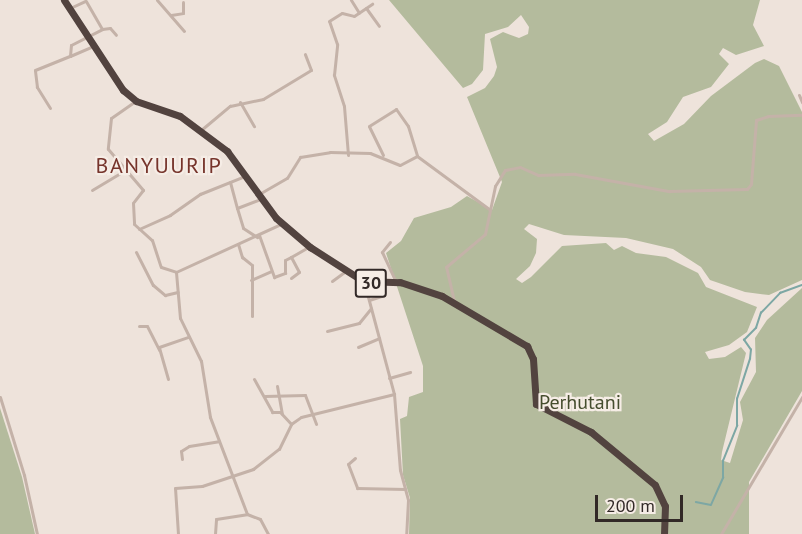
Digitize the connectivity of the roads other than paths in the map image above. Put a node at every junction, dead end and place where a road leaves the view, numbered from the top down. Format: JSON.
{"nodes":[{"id":1,"x":64,"y":0,"type":"edge"},
{"id":2,"x":86,"y":0,"type":"edge"},
{"id":3,"x":157,"y":0,"type":"edge"},
{"id":4,"x":351,"y":0,"type":"edge"},
{"id":5,"x":183,"y":2,"type":"dead end"},
{"id":6,"x":372,"y":4,"type":"dead end"},
{"id":7,"x":70,"y":8,"type":"junction"},
{"id":8,"x":366,"y":8,"type":"junction"},
{"id":9,"x":359,"y":13,"type":"junction"},
{"id":10,"x":171,"y":15,"type":"junction"},
{"id":11,"x":379,"y":26,"type":"dead end"},
{"id":12,"x":102,"y":29,"type":"junction"},
{"id":13,"x":184,"y":31,"type":"dead end"},
{"id":14,"x":116,"y":35,"type":"dead end"},
{"id":15,"x":87,"y":37,"type":"junction"},
{"id":16,"x":93,"y":46,"type":"junction"},
{"id":17,"x":304,"y":54,"type":"dead end"},
{"id":18,"x":70,"y":56,"type":"junction"},
{"id":19,"x":798,"y":95,"type":"dead end"},
{"id":20,"x":136,"y":101,"type":"junction"},
{"id":21,"x":240,"y":102,"type":"junction"},
{"id":22,"x":802,"y":102,"type":"edge"},
{"id":23,"x":50,"y":108,"type":"dead end"},
{"id":24,"x":802,"y":115,"type":"edge"},
{"id":25,"x":254,"y":126,"type":"dead end"},
{"id":26,"x":201,"y":130,"type":"junction"},
{"id":27,"x":348,"y":155,"type":"junction"},
{"id":28,"x":383,"y":156,"type":"junction"},
{"id":29,"x":417,"y":156,"type":"junction"},
{"id":30,"x":125,"y":170,"type":"junction"},
{"id":31,"x":247,"y":175,"type":"junction"},
{"id":32,"x":230,"y":182,"type":"junction"},
{"id":33,"x":92,"y":190,"type":"dead end"},
{"id":34,"x":260,"y":196,"type":"junction"},
{"id":35,"x":237,"y":208,"type":"junction"},
{"id":36,"x":489,"y":209,"type":"junction"},
{"id":37,"x":282,"y":224,"type":"junction"},
{"id":38,"x":138,"y":229,"type":"junction"},
{"id":39,"x":258,"y":236,"type":"junction"},
{"id":40,"x":390,"y":242,"type":"dead end"},
{"id":41,"x":238,"y":244,"type":"junction"},
{"id":42,"x":310,"y":246,"type":"junction"},
{"id":43,"x":136,"y":252,"type":"dead end"},
{"id":44,"x":291,"y":257,"type":"junction"},
{"id":45,"x":349,"y":269,"type":"junction"},
{"id":46,"x":272,"y":271,"type":"junction"},
{"id":47,"x":176,"y":272,"type":"junction"},
{"id":48,"x":291,"y":278,"type":"dead end"},
{"id":49,"x":251,"y":279,"type":"junction"},
{"id":50,"x":363,"y":280,"type":"junction"},
{"id":51,"x":332,"y":281,"type":"dead end"},
{"id":52,"x":395,"y":282,"type":"junction"},
{"id":53,"x":381,"y":283,"type":"junction"},
{"id":54,"x":178,"y":292,"type":"junction"},
{"id":55,"x":369,"y":300,"type":"junction"},
{"id":56,"x":455,"y":303,"type":"junction"},
{"id":57,"x":371,"y":308,"type":"junction"},
{"id":58,"x":252,"y":316,"type":"dead end"},
{"id":59,"x":140,"y":326,"type":"dead end"},
{"id":60,"x":327,"y":331,"type":"dead end"},
{"id":61,"x":188,"y":337,"type":"junction"},
{"id":62,"x":378,"y":338,"type":"junction"},
{"id":63,"x":358,"y":347,"type":"dead end"},
{"id":64,"x":159,"y":350,"type":"junction"},
{"id":65,"x":410,"y":372,"type":"dead end"},
{"id":66,"x":388,"y":378,"type":"junction"},
{"id":67,"x":168,"y":379,"type":"dead end"},
{"id":68,"x":254,"y":379,"type":"dead end"},
{"id":69,"x":277,"y":386,"type":"dead end"},
{"id":70,"x":279,"y":394,"type":"junction"},
{"id":71,"x":394,"y":394,"type":"junction"},
{"id":72,"x":265,"y":396,"type":"junction"},
{"id":73,"x":0,"y":397,"type":"edge"},
{"id":74,"x":802,"y":397,"type":"edge"},
{"id":75,"x":313,"y":413,"type":"junction"},
{"id":76,"x":281,"y":414,"type":"junction"},
{"id":77,"x":291,"y":424,"type":"junction"},
{"id":78,"x":316,"y":424,"type":"dead end"},
{"id":79,"x":219,"y":441,"type":"junction"},
{"id":80,"x":356,"y":458,"type":"dead end"},
{"id":81,"x":182,"y":459,"type":"dead end"},
{"id":82,"x":234,"y":477,"type":"junction"},
{"id":83,"x":405,"y":489,"type":"junction"},
{"id":84,"x":247,"y":514,"type":"junction"},
{"id":85,"x":37,"y":534,"type":"edge"},
{"id":86,"x":178,"y":534,"type":"edge"},
{"id":87,"x":215,"y":534,"type":"edge"},
{"id":88,"x":267,"y":534,"type":"edge"},
{"id":89,"x":406,"y":534,"type":"edge"},
{"id":90,"x":664,"y":534,"type":"edge"},
{"id":91,"x":720,"y":534,"type":"edge"}],
"edges":[{"from":1,"to":7,"type":"highway","number":"30"},
{"from":2,"to":7,"type":"street"},
{"from":2,"to":12,"type":"street"},
{"from":3,"to":10,"type":"street"},
{"from":4,"to":9,"type":"street"},
{"from":5,"to":10,"type":"street"},
{"from":6,"to":8,"type":"street"},
{"from":7,"to":15,"type":"highway","number":"30"},
{"from":8,"to":9,"type":"street"},
{"from":8,"to":11,"type":"street"},
{"from":9,"to":27,"type":"street"},
{"from":10,"to":13,"type":"street"},
{"from":12,"to":14,"type":"street"},
{"from":12,"to":15,"type":"street"},
{"from":15,"to":16,"type":"highway","number":"30"},
{"from":15,"to":18,"type":"street"},
{"from":16,"to":18,"type":"street"},
{"from":16,"to":20,"type":"highway","number":"30"},
{"from":17,"to":21,"type":"street"},
{"from":18,"to":23,"type":"street"},
{"from":19,"to":22,"type":"street"},
{"from":20,"to":26,"type":"highway","number":"30"},
{"from":20,"to":30,"type":"street"},
{"from":21,"to":25,"type":"street"},
{"from":21,"to":26,"type":"street"},
{"from":24,"to":36,"type":"street"},
{"from":26,"to":31,"type":"highway","number":"30"},
{"from":27,"to":28,"type":"street"},
{"from":27,"to":34,"type":"street"},
{"from":28,"to":29,"type":"street"},
{"from":28,"to":29,"type":"street"},
{"from":29,"to":36,"type":"street"},
{"from":30,"to":33,"type":"street"},
{"from":30,"to":38,"type":"street"},
{"from":31,"to":32,"type":"street"},
{"from":31,"to":34,"type":"highway","number":"30"},
{"from":32,"to":35,"type":"street"},
{"from":32,"to":38,"type":"street"},
{"from":34,"to":35,"type":"street"},
{"from":34,"to":37,"type":"highway","number":"30"},
{"from":35,"to":39,"type":"street"},
{"from":36,"to":56,"type":"street"},
{"from":37,"to":39,"type":"street"},
{"from":37,"to":42,"type":"highway","number":"30"},
{"from":38,"to":47,"type":"street"},
{"from":39,"to":41,"type":"street"},
{"from":39,"to":46,"type":"street"},
{"from":40,"to":52,"type":"street"},
{"from":41,"to":47,"type":"street"},
{"from":41,"to":49,"type":"street"},
{"from":42,"to":44,"type":"street"},
{"from":42,"to":45,"type":"highway","number":"30"},
{"from":43,"to":54,"type":"street"},
{"from":44,"to":46,"type":"street"},
{"from":44,"to":48,"type":"street"},
{"from":45,"to":50,"type":"highway","number":"30"},
{"from":45,"to":51,"type":"street"},
{"from":46,"to":49,"type":"street"},
{"from":47,"to":54,"type":"street"},
{"from":49,"to":58,"type":"street"},
{"from":50,"to":53,"type":"highway","number":"30"},
{"from":50,"to":55,"type":"street"},
{"from":52,"to":53,"type":"highway","number":"30"},
{"from":52,"to":56,"type":"highway","number":"30"},
{"from":53,"to":55,"type":"street"},
{"from":54,"to":61,"type":"street"},
{"from":55,"to":57,"type":"street"},
{"from":56,"to":90,"type":"highway","number":"30"},
{"from":57,"to":60,"type":"street"},
{"from":57,"to":62,"type":"street"},
{"from":59,"to":64,"type":"street"},
{"from":61,"to":64,"type":"street"},
{"from":61,"to":79,"type":"street"},
{"from":62,"to":63,"type":"street"},
{"from":62,"to":66,"type":"street"},
{"from":64,"to":67,"type":"street"},
{"from":65,"to":66,"type":"street"},
{"from":66,"to":71,"type":"street"},
{"from":68,"to":72,"type":"street"},
{"from":69,"to":70,"type":"street"},
{"from":70,"to":72,"type":"street"},
{"from":70,"to":75,"type":"street"},
{"from":70,"to":76,"type":"street"},
{"from":71,"to":75,"type":"street"},
{"from":71,"to":83,"type":"street"},
{"from":72,"to":76,"type":"street"},
{"from":73,"to":85,"type":"street"},
{"from":74,"to":91,"type":"street"},
{"from":75,"to":77,"type":"street"},
{"from":75,"to":78,"type":"street"},
{"from":76,"to":77,"type":"street"},
{"from":77,"to":82,"type":"street"},
{"from":79,"to":81,"type":"street"},
{"from":79,"to":82,"type":"street"},
{"from":80,"to":83,"type":"street"},
{"from":82,"to":84,"type":"street"},
{"from":82,"to":86,"type":"street"},
{"from":83,"to":89,"type":"street"},
{"from":84,"to":87,"type":"street"},
{"from":84,"to":88,"type":"street"}]}
